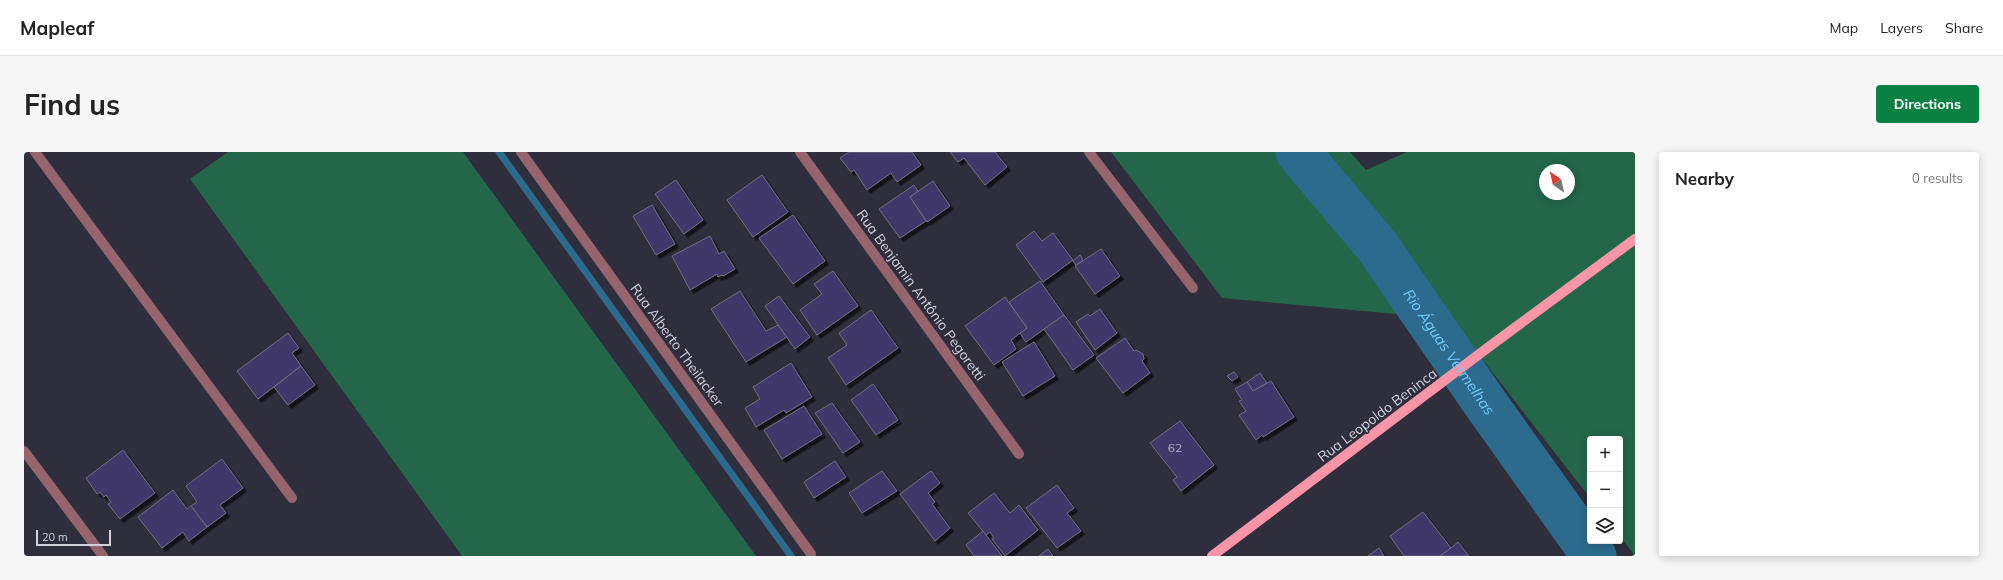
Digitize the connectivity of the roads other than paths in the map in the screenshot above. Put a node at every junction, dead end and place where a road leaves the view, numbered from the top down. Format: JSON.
{"nodes":[{"id":1,"x":35,"y":152,"type":"edge"},
{"id":2,"x":521,"y":152,"type":"edge"},
{"id":3,"x":800,"y":152,"type":"edge"},
{"id":4,"x":1089,"y":152,"type":"edge"},
{"id":5,"x":1635,"y":239,"type":"edge"},
{"id":6,"x":1193,"y":288,"type":"dead end"},
{"id":7,"x":24,"y":451,"type":"edge"},
{"id":8,"x":1019,"y":454,"type":"dead end"},
{"id":9,"x":292,"y":498,"type":"dead end"},
{"id":10,"x":811,"y":554,"type":"dead end"},
{"id":11,"x":103,"y":556,"type":"edge"},
{"id":12,"x":1212,"y":556,"type":"edge"}],
"edges":[{"from":1,"to":9,"type":"street"},
{"from":2,"to":10,"type":"street","name":"Rua Alberto Theilacker"},
{"from":3,"to":8,"type":"street","name":"Rua Benjamin Antônio Pegoretti"},
{"from":4,"to":6,"type":"street"},
{"from":5,"to":12,"type":"main road","name":"Rua Leopoldo Beninca"},
{"from":7,"to":11,"type":"street"}]}
